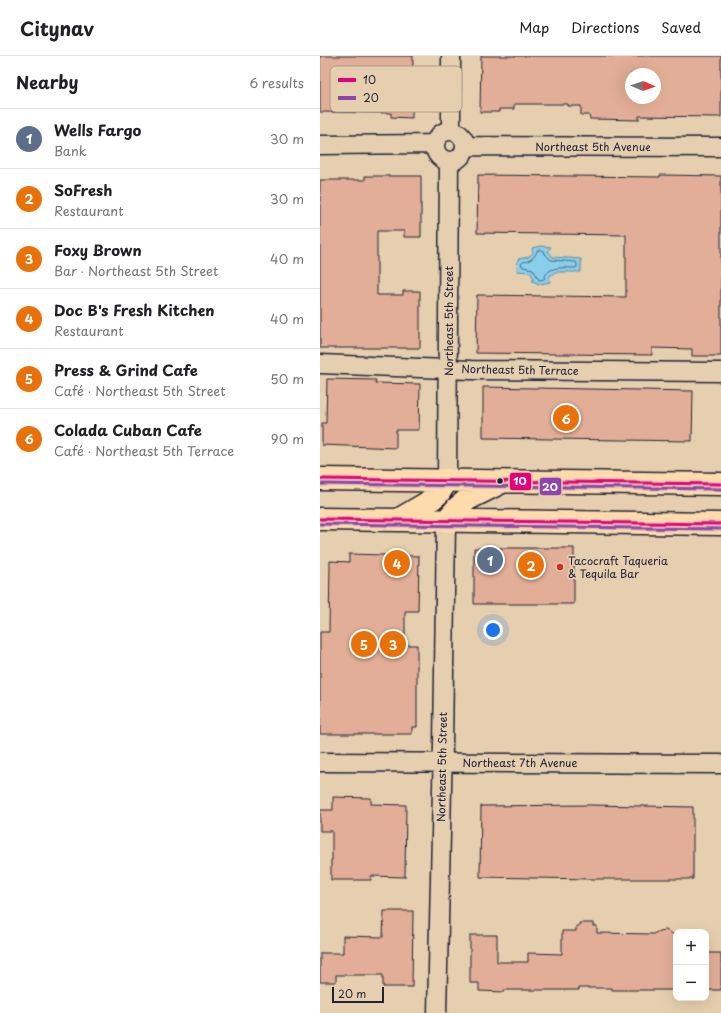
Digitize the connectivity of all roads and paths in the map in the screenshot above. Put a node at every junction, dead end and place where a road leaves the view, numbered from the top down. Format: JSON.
{"nodes":[{"id":1,"x":451,"y":112,"type":"edge"},
{"id":2,"x":451,"y":130,"type":"junction"},
{"id":3,"x":435,"y":144,"type":"junction"},
{"id":4,"x":320,"y":145,"type":"edge"},
{"id":5,"x":465,"y":146,"type":"junction"},
{"id":6,"x":721,"y":147,"type":"edge"},
{"id":7,"x":449,"y":161,"type":"junction"},
{"id":8,"x":320,"y":364,"type":"edge"},
{"id":9,"x":448,"y":368,"type":"junction"},
{"id":10,"x":721,"y":372,"type":"edge"},
{"id":11,"x":320,"y":479,"type":"edge"},
{"id":12,"x":447,"y":480,"type":"junction"},
{"id":13,"x":504,"y":481,"type":"junction"},
{"id":14,"x":721,"y":484,"type":"edge"},
{"id":15,"x":320,"y":520,"type":"edge"},
{"id":16,"x":397,"y":520,"type":"junction"},
{"id":17,"x":446,"y":521,"type":"junction"},
{"id":18,"x":721,"y":524,"type":"edge"},
{"id":19,"x":320,"y":762,"type":"edge"},
{"id":20,"x":442,"y":763,"type":"junction"},
{"id":21,"x":721,"y":764,"type":"edge"},
{"id":22,"x":437,"y":1013,"type":"edge"}],
"edges":[{"from":1,"to":2,"type":"street"},
{"from":2,"to":3,"type":"street"},
{"from":2,"to":5,"type":"street"},
{"from":3,"to":4,"type":"street"},
{"from":3,"to":7,"type":"street"},
{"from":5,"to":6,"type":"street","name":"Northeast 5th Avenue"},
{"from":5,"to":7,"type":"street"},
{"from":7,"to":9,"type":"street","name":"Northeast 5th Street"},
{"from":8,"to":9,"type":"street","name":"Northeast 5th Terrace"},
{"from":9,"to":10,"type":"street","name":"Northeast 5th Terrace"},
{"from":9,"to":12,"type":"street","name":"Northeast 5th Street"},
{"from":11,"to":12,"type":"main road"},
{"from":12,"to":13,"type":"main road"},
{"from":12,"to":16,"type":"main road"},
{"from":13,"to":14,"type":"main road"},
{"from":13,"to":17,"type":"main road"},
{"from":15,"to":16,"type":"main road"},
{"from":16,"to":17,"type":"main road"},
{"from":17,"to":18,"type":"main road"},
{"from":17,"to":20,"type":"street","name":"Northeast 5th Street"},
{"from":19,"to":20,"type":"street","name":"Northeast 7th Avenue"},
{"from":20,"to":21,"type":"street","name":"Northeast 7th Avenue"},
{"from":20,"to":22,"type":"street","name":"Northeast 5th Street"}]}
